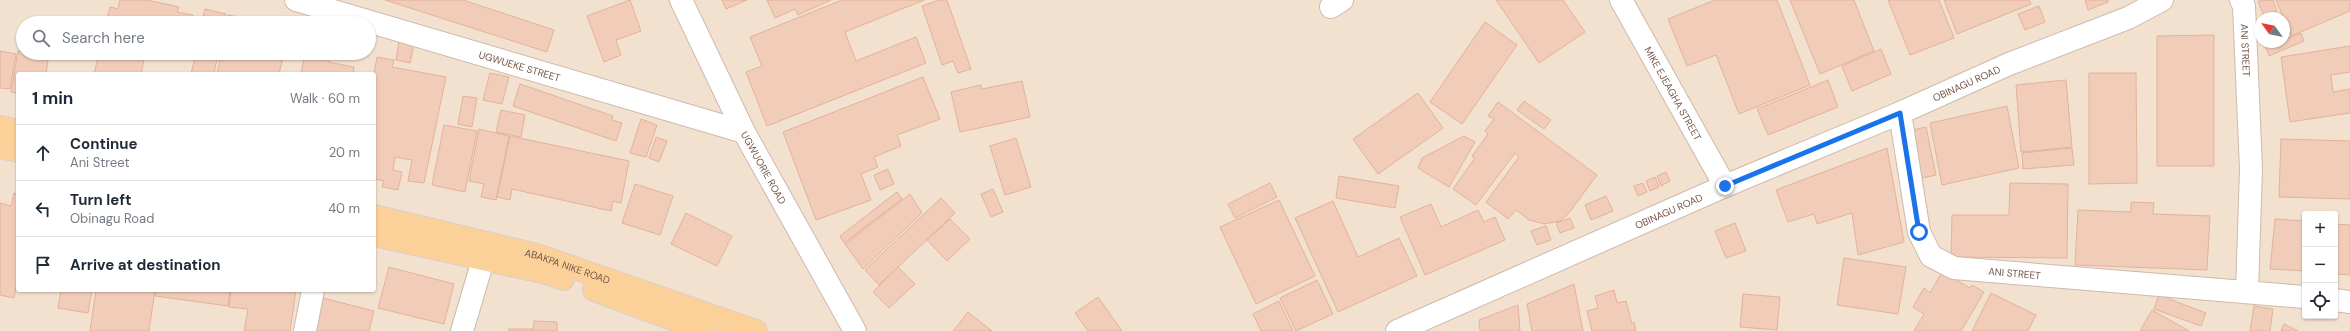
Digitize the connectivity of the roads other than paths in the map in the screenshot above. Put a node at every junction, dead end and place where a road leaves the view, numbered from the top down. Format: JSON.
{"nodes":[{"id":1,"x":296,"y":0,"type":"edge"},
{"id":2,"x":681,"y":0,"type":"edge"},
{"id":3,"x":1620,"y":0,"type":"edge"},
{"id":4,"x":2162,"y":0,"type":"edge"},
{"id":5,"x":2241,"y":0,"type":"edge"},
{"id":6,"x":350,"y":16,"type":"edge"},
{"id":7,"x":376,"y":24,"type":"edge"},
{"id":8,"x":1900,"y":113,"type":"junction"},
{"id":9,"x":0,"y":127,"type":"edge"},
{"id":10,"x":16,"y":131,"type":"edge"},
{"id":11,"x":744,"y":132,"type":"junction"},
{"id":12,"x":0,"y":147,"type":"edge"},
{"id":13,"x":16,"y":151,"type":"edge"},
{"id":14,"x":1725,"y":186,"type":"junction"},
{"id":15,"x":376,"y":216,"type":"edge"},
{"id":16,"x":376,"y":235,"type":"edge"},
{"id":17,"x":483,"y":260,"type":"junction"},
{"id":18,"x":313,"y":292,"type":"edge"},
{"id":19,"x":2247,"y":292,"type":"junction"},
{"id":20,"x":2302,"y":297,"type":"edge"},
{"id":21,"x":2338,"y":300,"type":"edge"},
{"id":22,"x":2350,"y":302,"type":"edge"},
{"id":23,"x":305,"y":331,"type":"edge"},
{"id":24,"x":462,"y":331,"type":"edge"},
{"id":25,"x":704,"y":331,"type":"edge"},
{"id":26,"x":756,"y":331,"type":"edge"},
{"id":27,"x":855,"y":331,"type":"edge"},
{"id":28,"x":1397,"y":331,"type":"edge"}],
"edges":[{"from":1,"to":6,"type":"street","name":"UGWUEKE STREET"},
{"from":2,"to":11,"type":"street","name":"UGWUORIE ROAD"},
{"from":3,"to":14,"type":"street","name":"MIKE EJEAGHA STREET"},
{"from":4,"to":8,"type":"street","name":"OBINAGU ROAD"},
{"from":5,"to":19,"type":"street","name":"ANI STREET"},
{"from":7,"to":11,"type":"street","name":"UGWUEKE STREET"},
{"from":8,"to":14,"type":"street","name":"OBINAGU ROAD"},
{"from":8,"to":19,"type":"street","name":"ANI STREET"},
{"from":9,"to":10,"type":"main road"},
{"from":11,"to":27,"type":"street","name":"UGWUORIE ROAD"},
{"from":12,"to":13,"type":"main road"},
{"from":14,"to":28,"type":"street","name":"OBINAGU ROAD"},
{"from":15,"to":26,"type":"main road","name":"ABAKPA NIKE ROAD"},
{"from":16,"to":17,"type":"main road","name":"ABAKPA NIKE ROAD"},
{"from":17,"to":24,"type":"street"},
{"from":17,"to":25,"type":"main road","name":"ABAKPA NIKE ROAD"},
{"from":18,"to":23,"type":"street"},
{"from":19,"to":20,"type":"street","name":"ANI STREET"},
{"from":21,"to":22,"type":"street"}]}
